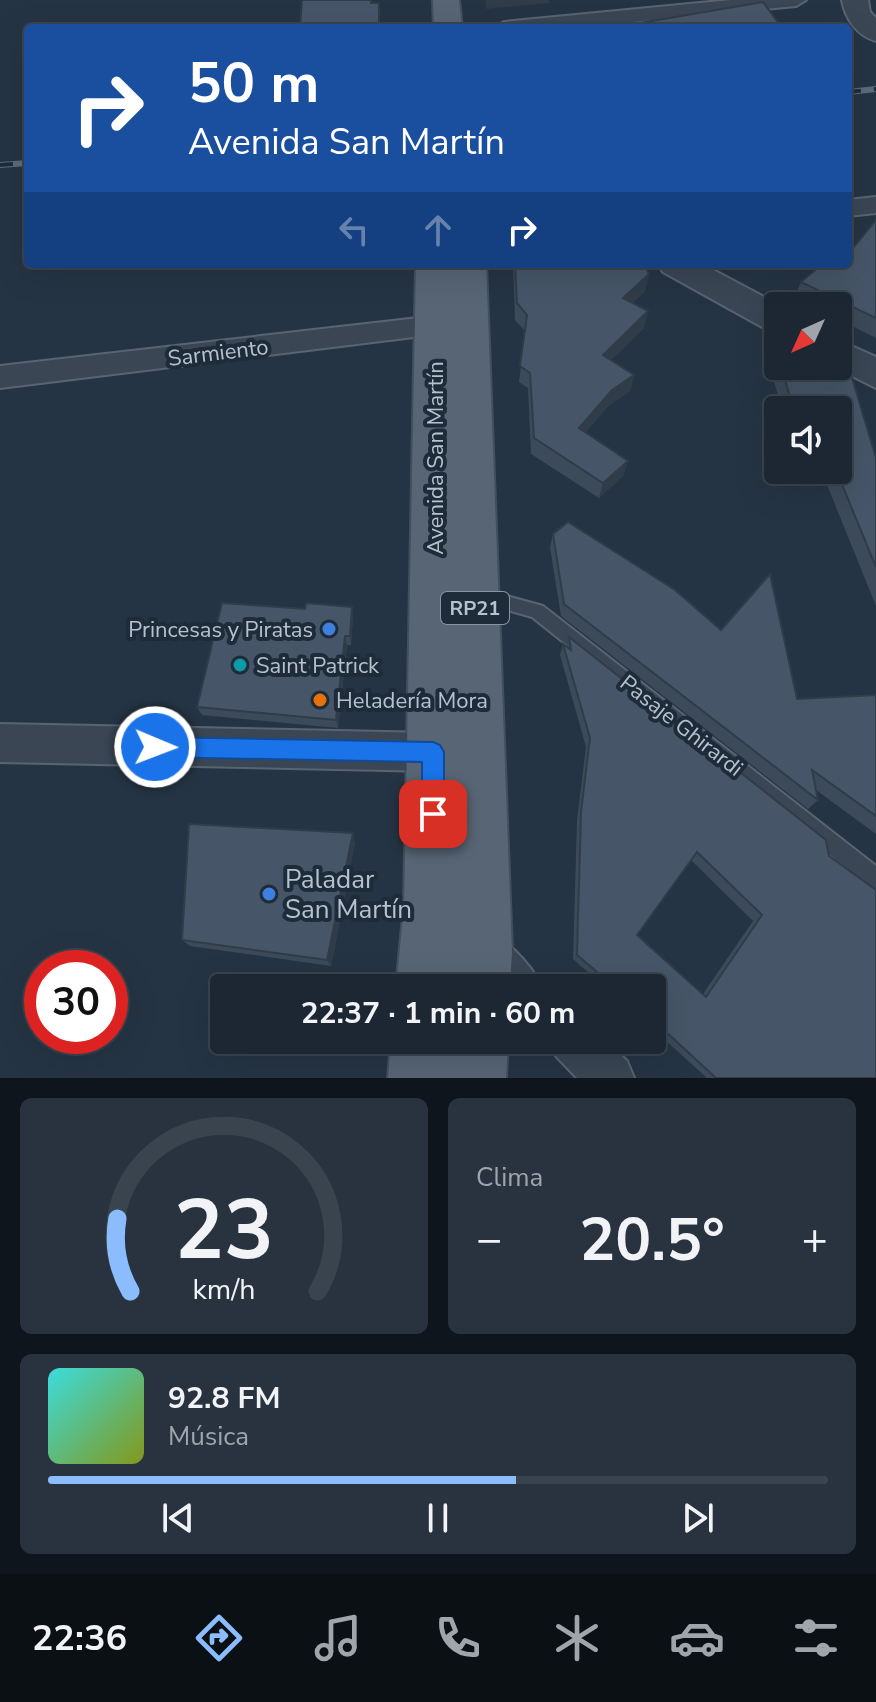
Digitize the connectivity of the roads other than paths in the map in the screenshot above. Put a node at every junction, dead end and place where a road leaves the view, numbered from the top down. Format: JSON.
{"nodes":[{"id":1,"x":423,"y":0,"type":"edge"},
{"id":2,"x":446,"y":0,"type":"edge"},
{"id":3,"x":796,"y":0,"type":"edge"},
{"id":4,"x":858,"y":0,"type":"edge"},
{"id":5,"x":876,"y":15,"type":"edge"},
{"id":6,"x":424,"y":24,"type":"edge"},
{"id":7,"x":448,"y":24,"type":"edge"},
{"id":8,"x":546,"y":24,"type":"edge"},
{"id":9,"x":876,"y":33,"type":"edge"},
{"id":10,"x":876,"y":205,"type":"edge"},
{"id":11,"x":852,"y":208,"type":"edge"},
{"id":12,"x":434,"y":268,"type":"edge"},
{"id":13,"x":468,"y":268,"type":"edge"},
{"id":14,"x":682,"y":268,"type":"edge"},
{"id":15,"x":764,"y":312,"type":"edge"},
{"id":16,"x":436,"y":326,"type":"junction"},
{"id":17,"x":852,"y":361,"type":"edge"},
{"id":18,"x":876,"y":374,"type":"edge"},
{"id":19,"x":0,"y":377,"type":"edge"},
{"id":20,"x":475,"y":595,"type":"junction"},
{"id":21,"x":0,"y":743,"type":"edge"},
{"id":22,"x":433,"y":752,"type":"junction"},
{"id":23,"x":876,"y":879,"type":"edge"},
{"id":24,"x":432,"y":906,"type":"junction"},
{"id":25,"x":426,"y":974,"type":"edge"},
{"id":26,"x":492,"y":974,"type":"edge"},
{"id":27,"x":494,"y":974,"type":"edge"},
{"id":28,"x":420,"y":1054,"type":"edge"},
{"id":29,"x":477,"y":1054,"type":"edge"},
{"id":30,"x":586,"y":1054,"type":"edge"},
{"id":31,"x":419,"y":1078,"type":"edge"},
{"id":32,"x":475,"y":1078,"type":"edge"},
{"id":33,"x":610,"y":1078,"type":"edge"}],
"edges":[{"from":1,"to":6,"type":"main road"},
{"from":2,"to":7,"type":"main road"},
{"from":3,"to":8,"type":"street"},
{"from":4,"to":5,"type":"street"},
{"from":4,"to":9,"type":"street"},
{"from":10,"to":11,"type":"street"},
{"from":12,"to":16,"type":"main road","name":"Avenida San Martín","number":"RP21"},
{"from":13,"to":20,"type":"main road","name":"Avenida San Martín","number":"RP21"},
{"from":14,"to":15,"type":"street"},
{"from":16,"to":19,"type":"street","name":"Sarmiento"},
{"from":16,"to":22,"type":"main road","name":"Avenida San Martín","number":"RP21"},
{"from":17,"to":18,"type":"street"},
{"from":20,"to":23,"type":"lane","name":"Pasaje Ghirardi"},
{"from":20,"to":27,"type":"main road","name":"Avenida San Martín","number":"RP21"},
{"from":21,"to":22,"type":"street"},
{"from":22,"to":24,"type":"main road","name":"Avenida San Martín","number":"RP21"},
{"from":24,"to":25,"type":"main road","name":"Avenida San Martín","number":"RP21"},
{"from":24,"to":26,"type":"street"},
{"from":28,"to":31,"type":"main road"},
{"from":29,"to":32,"type":"main road"},
{"from":30,"to":33,"type":"street"}]}
